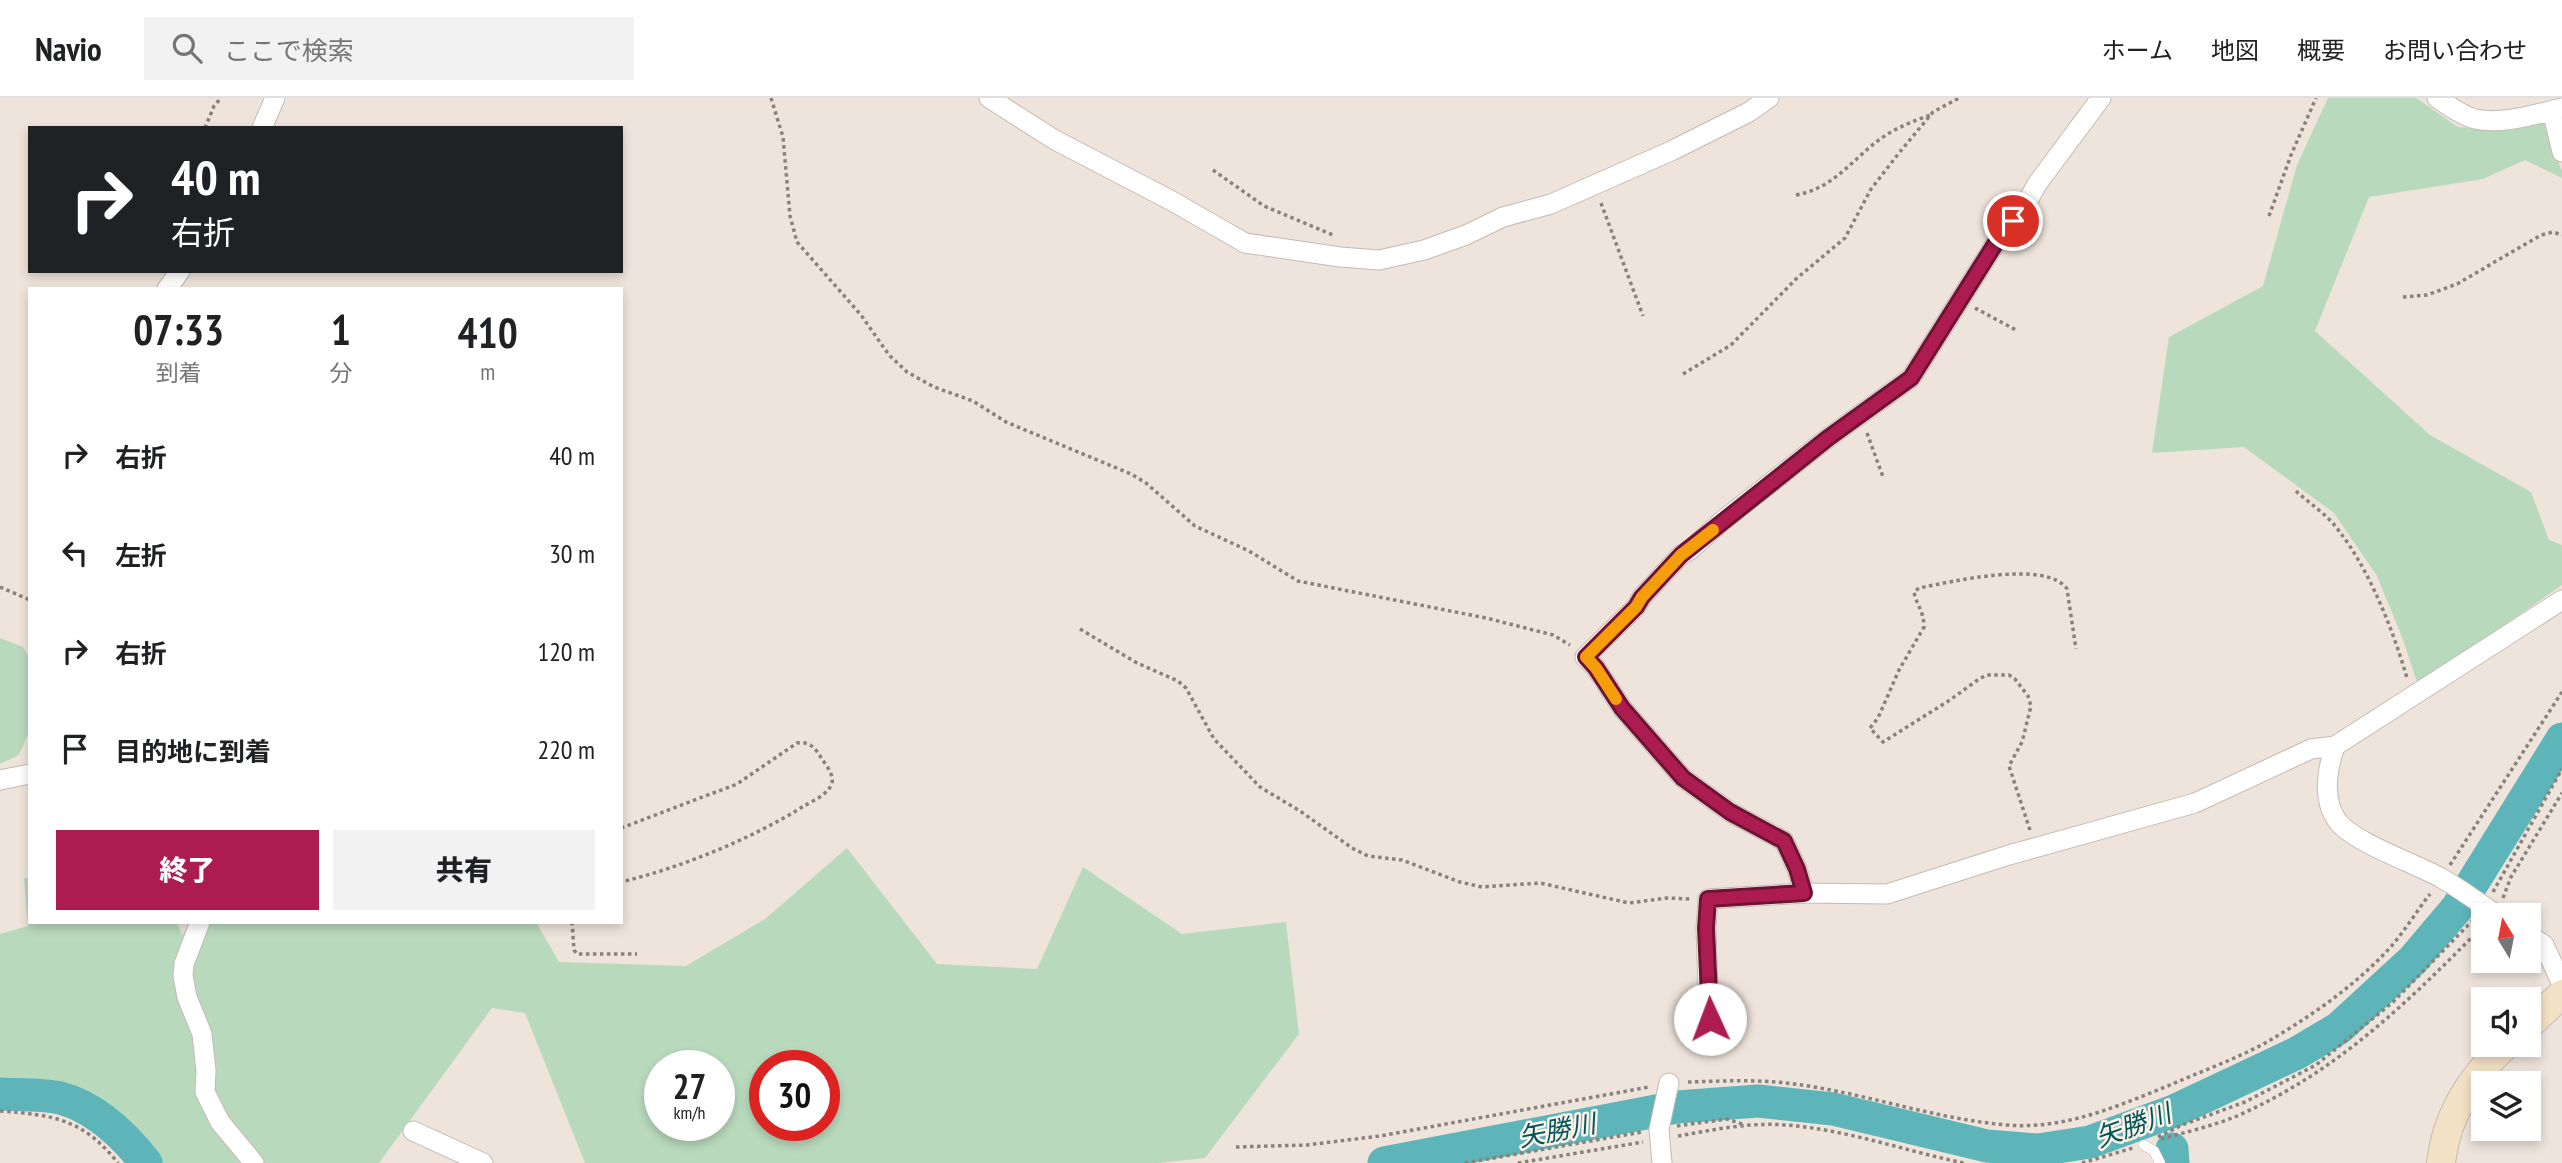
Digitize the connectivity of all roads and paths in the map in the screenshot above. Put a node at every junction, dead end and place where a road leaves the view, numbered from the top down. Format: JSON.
{"nodes":[{"id":1,"x":221,"y":98,"type":"edge"},
{"id":2,"x":275,"y":98,"type":"edge"},
{"id":3,"x":771,"y":98,"type":"edge"},
{"id":4,"x":989,"y":98,"type":"edge"},
{"id":5,"x":1769,"y":98,"type":"edge"},
{"id":6,"x":1959,"y":98,"type":"edge"},
{"id":7,"x":2101,"y":98,"type":"edge"},
{"id":8,"x":2316,"y":98,"type":"edge"},
{"id":9,"x":2437,"y":98,"type":"edge"},
{"id":10,"x":2557,"y":109,"type":"edge"},
{"id":11,"x":1932,"y":114,"type":"junction"},
{"id":12,"x":206,"y":126,"type":"edge"},
{"id":13,"x":263,"y":126,"type":"edge"},
{"id":14,"x":2562,"y":152,"type":"edge"},
{"id":15,"x":1213,"y":170,"type":"dead end"},
{"id":16,"x":1594,"y":184,"type":"junction"},
{"id":17,"x":1796,"y":195,"type":"dead end"},
{"id":18,"x":2269,"y":216,"type":"dead end"},
{"id":19,"x":2562,"y":235,"type":"edge"},
{"id":20,"x":1334,"y":236,"type":"dead end"},
{"id":21,"x":2403,"y":297,"type":"dead end"},
{"id":22,"x":1959,"y":300,"type":"junction"},
{"id":23,"x":1643,"y":316,"type":"dead end"},
{"id":24,"x":2016,"y":330,"type":"dead end"},
{"id":25,"x":1684,"y":374,"type":"dead end"},
{"id":26,"x":1861,"y":414,"type":"junction"},
{"id":27,"x":1883,"y":477,"type":"dead end"},
{"id":28,"x":2296,"y":491,"type":"dead end"},
{"id":29,"x":0,"y":587,"type":"edge"},
{"id":30,"x":28,"y":599,"type":"edge"},
{"id":31,"x":2562,"y":600,"type":"edge"},
{"id":32,"x":1080,"y":629,"type":"dead end"},
{"id":33,"x":2076,"y":649,"type":"dead end"},
{"id":34,"x":1586,"y":657,"type":"junction"},
{"id":35,"x":2562,"y":692,"type":"edge"},
{"id":36,"x":2413,"y":696,"type":"junction"},
{"id":37,"x":2335,"y":746,"type":"junction"},
{"id":38,"x":2562,"y":769,"type":"edge"},
{"id":39,"x":28,"y":774,"type":"edge"},
{"id":40,"x":0,"y":780,"type":"edge"},
{"id":41,"x":2562,"y":793,"type":"edge"},
{"id":42,"x":623,"y":827,"type":"edge"},
{"id":43,"x":2042,"y":845,"type":"junction"},
{"id":44,"x":2445,"y":880,"type":"junction"},
{"id":45,"x":623,"y":881,"type":"edge"},
{"id":46,"x":1804,"y":893,"type":"junction"},
{"id":47,"x":1708,"y":899,"type":"junction"},
{"id":48,"x":2475,"y":903,"type":"edge"},
{"id":49,"x":2491,"y":903,"type":"edge"},
{"id":50,"x":2494,"y":903,"type":"edge"},
{"id":51,"x":199,"y":924,"type":"edge"},
{"id":52,"x":572,"y":924,"type":"edge"},
{"id":53,"x":2471,"y":929,"type":"edge"},
{"id":54,"x":2471,"y":932,"type":"edge"},
{"id":55,"x":2541,"y":943,"type":"edge"},
{"id":56,"x":637,"y":954,"type":"dead end"},
{"id":57,"x":2562,"y":984,"type":"edge"},
{"id":58,"x":2562,"y":994,"type":"edge"},
{"id":59,"x":2541,"y":1014,"type":"edge"},
{"id":60,"x":1710,"y":1019,"type":"dead end"},
{"id":61,"x":2495,"y":1057,"type":"edge"},
{"id":62,"x":1669,"y":1083,"type":"junction"},
{"id":63,"x":0,"y":1111,"type":"edge"},
{"id":64,"x":1748,"y":1125,"type":"junction"},
{"id":65,"x":1660,"y":1130,"type":"junction"},
{"id":66,"x":413,"y":1131,"type":"dead end"},
{"id":67,"x":2144,"y":1145,"type":"junction"},
{"id":68,"x":1236,"y":1147,"type":"dead end"},
{"id":69,"x":118,"y":1163,"type":"edge"},
{"id":70,"x":254,"y":1163,"type":"edge"},
{"id":71,"x":483,"y":1163,"type":"edge"},
{"id":72,"x":1465,"y":1163,"type":"edge"},
{"id":73,"x":1518,"y":1163,"type":"edge"},
{"id":74,"x":1662,"y":1163,"type":"edge"},
{"id":75,"x":1964,"y":1163,"type":"edge"},
{"id":76,"x":2082,"y":1163,"type":"edge"},
{"id":77,"x":2161,"y":1163,"type":"edge"},
{"id":78,"x":2441,"y":1163,"type":"edge"}],
"edges":[{"from":1,"to":12,"type":"path"},
{"from":2,"to":13,"type":"street"},
{"from":3,"to":34,"type":"path"},
{"from":4,"to":16,"type":"street"},
{"from":5,"to":16,"type":"street"},
{"from":6,"to":11,"type":"path"},
{"from":7,"to":22,"type":"street"},
{"from":8,"to":18,"type":"path"},
{"from":9,"to":10,"type":"street"},
{"from":10,"to":14,"type":"street"},
{"from":11,"to":17,"type":"path"},
{"from":11,"to":25,"type":"path"},
{"from":15,"to":20,"type":"path"},
{"from":16,"to":23,"type":"path"},
{"from":19,"to":21,"type":"path"},
{"from":22,"to":24,"type":"path"},
{"from":22,"to":26,"type":"street"},
{"from":26,"to":27,"type":"path"},
{"from":26,"to":34,"type":"street"},
{"from":28,"to":36,"type":"path"},
{"from":29,"to":30,"type":"path"},
{"from":31,"to":36,"type":"street"},
{"from":32,"to":47,"type":"path"},
{"from":33,"to":43,"type":"path"},
{"from":34,"to":46,"type":"street"},
{"from":35,"to":44,"type":"path"},
{"from":36,"to":37,"type":"street"},
{"from":37,"to":43,"type":"street"},
{"from":37,"to":44,"type":"street"},
{"from":38,"to":49,"type":"path"},
{"from":39,"to":40,"type":"street"},
{"from":41,"to":50,"type":"path"},
{"from":42,"to":45,"type":"path"},
{"from":43,"to":46,"type":"street"},
{"from":44,"to":48,"type":"street"},
{"from":44,"to":62,"type":"path"},
{"from":46,"to":47,"type":"street"},
{"from":47,"to":60,"type":"street"},
{"from":51,"to":70,"type":"street"},
{"from":52,"to":56,"type":"path"},
{"from":53,"to":67,"type":"path"},
{"from":54,"to":67,"type":"path"},
{"from":55,"to":57,"type":"street"},
{"from":58,"to":59,"type":"street"},
{"from":61,"to":78,"type":"street"},
{"from":62,"to":65,"type":"street"},
{"from":62,"to":68,"type":"path"},
{"from":63,"to":69,"type":"path"},
{"from":64,"to":65,"type":"path"},
{"from":64,"to":65,"type":"path"},
{"from":64,"to":75,"type":"path"},
{"from":65,"to":72,"type":"path"},
{"from":65,"to":73,"type":"path"},
{"from":65,"to":74,"type":"street"},
{"from":66,"to":71,"type":"street"},
{"from":67,"to":76,"type":"path"},
{"from":67,"to":77,"type":"lane"}]}
